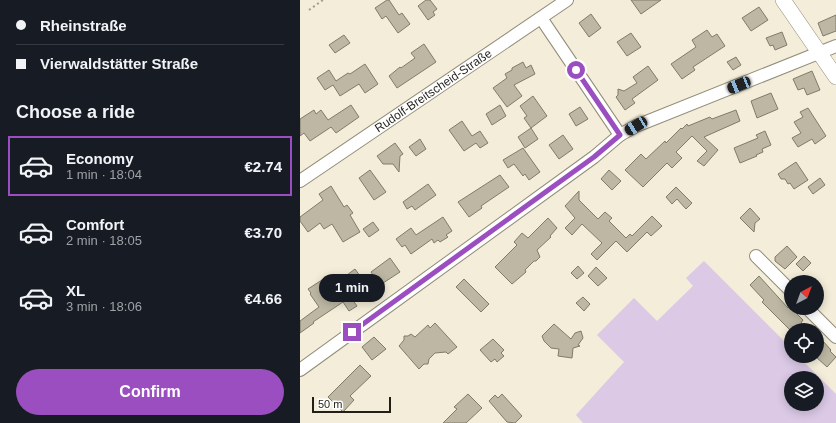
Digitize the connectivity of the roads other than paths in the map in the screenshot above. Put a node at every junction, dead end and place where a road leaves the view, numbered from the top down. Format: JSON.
{"nodes":[{"id":1,"x":567,"y":0,"type":"edge"},
{"id":2,"x":783,"y":0,"type":"edge"},
{"id":3,"x":541,"y":18,"type":"junction"},
{"id":4,"x":836,"y":46,"type":"edge"},
{"id":5,"x":819,"y":53,"type":"junction"},
{"id":6,"x":836,"y":77,"type":"edge"},
{"id":7,"x":620,"y":135,"type":"junction"},
{"id":8,"x":300,"y":181,"type":"edge"},
{"id":9,"x":756,"y":256,"type":"dead end"},
{"id":10,"x":784,"y":285,"type":"edge"},
{"id":11,"x":814,"y":315,"type":"edge"},
{"id":12,"x":836,"y":337,"type":"edge"},
{"id":13,"x":300,"y":370,"type":"edge"}],
"edges":[{"from":1,"to":3,"type":"street","name":"Rudolf-Breitscheid-Straße"},
{"from":2,"to":5,"type":"street"},
{"from":3,"to":7,"type":"street"},
{"from":3,"to":8,"type":"street","name":"Rudolf-Breitscheid-Straße"},
{"from":4,"to":5,"type":"street"},
{"from":5,"to":6,"type":"street"},
{"from":5,"to":7,"type":"street"},
{"from":7,"to":13,"type":"street"},
{"from":9,"to":10,"type":"street"},
{"from":11,"to":12,"type":"street"}]}
